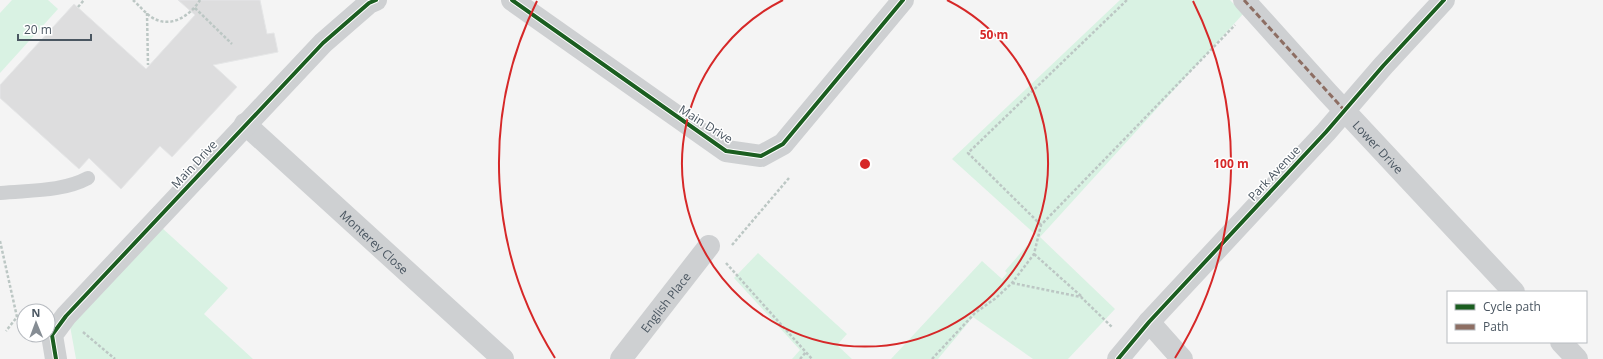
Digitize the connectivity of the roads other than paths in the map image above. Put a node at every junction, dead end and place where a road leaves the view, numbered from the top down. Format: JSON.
{"nodes":[{"id":1,"x":376,"y":0,"type":"edge"},
{"id":2,"x":512,"y":0,"type":"edge"},
{"id":3,"x":903,"y":0,"type":"edge"},
{"id":4,"x":1444,"y":0,"type":"edge"},
{"id":5,"x":1248,"y":4,"type":"edge"},
{"id":6,"x":1345,"y":111,"type":"junction"},
{"id":7,"x":245,"y":124,"type":"junction"},
{"id":8,"x":88,"y":178,"type":"dead end"},
{"id":9,"x":0,"y":193,"type":"edge"},
{"id":10,"x":715,"y":252,"type":"road end"},
{"id":11,"x":1513,"y":291,"type":"edge"},
{"id":12,"x":1149,"y":322,"type":"junction"},
{"id":13,"x":1562,"y":343,"type":"edge"},
{"id":14,"x":56,"y":359,"type":"edge"},
{"id":15,"x":503,"y":359,"type":"edge"},
{"id":16,"x":621,"y":359,"type":"edge"},
{"id":17,"x":1118,"y":359,"type":"edge"},
{"id":18,"x":1182,"y":359,"type":"edge"},
{"id":19,"x":1577,"y":359,"type":"edge"}],
"edges":[{"from":1,"to":7,"type":"street","name":"Main Drive"},
{"from":2,"to":3,"type":"street","name":"Main Drive"},
{"from":4,"to":6,"type":"street","name":"Park Avenue"},
{"from":5,"to":6,"type":"street","name":"Lower Drive"},
{"from":6,"to":11,"type":"street","name":"Lower Drive"},
{"from":6,"to":12,"type":"street","name":"Park Avenue"},
{"from":7,"to":14,"type":"street","name":"Main Drive"},
{"from":7,"to":15,"type":"street","name":"Monterey Close"},
{"from":8,"to":9,"type":"lane"},
{"from":10,"to":16,"type":"street","name":"English Place"},
{"from":12,"to":17,"type":"street","name":"Park Avenue"},
{"from":12,"to":18,"type":"street"},
{"from":13,"to":19,"type":"street"}]}
